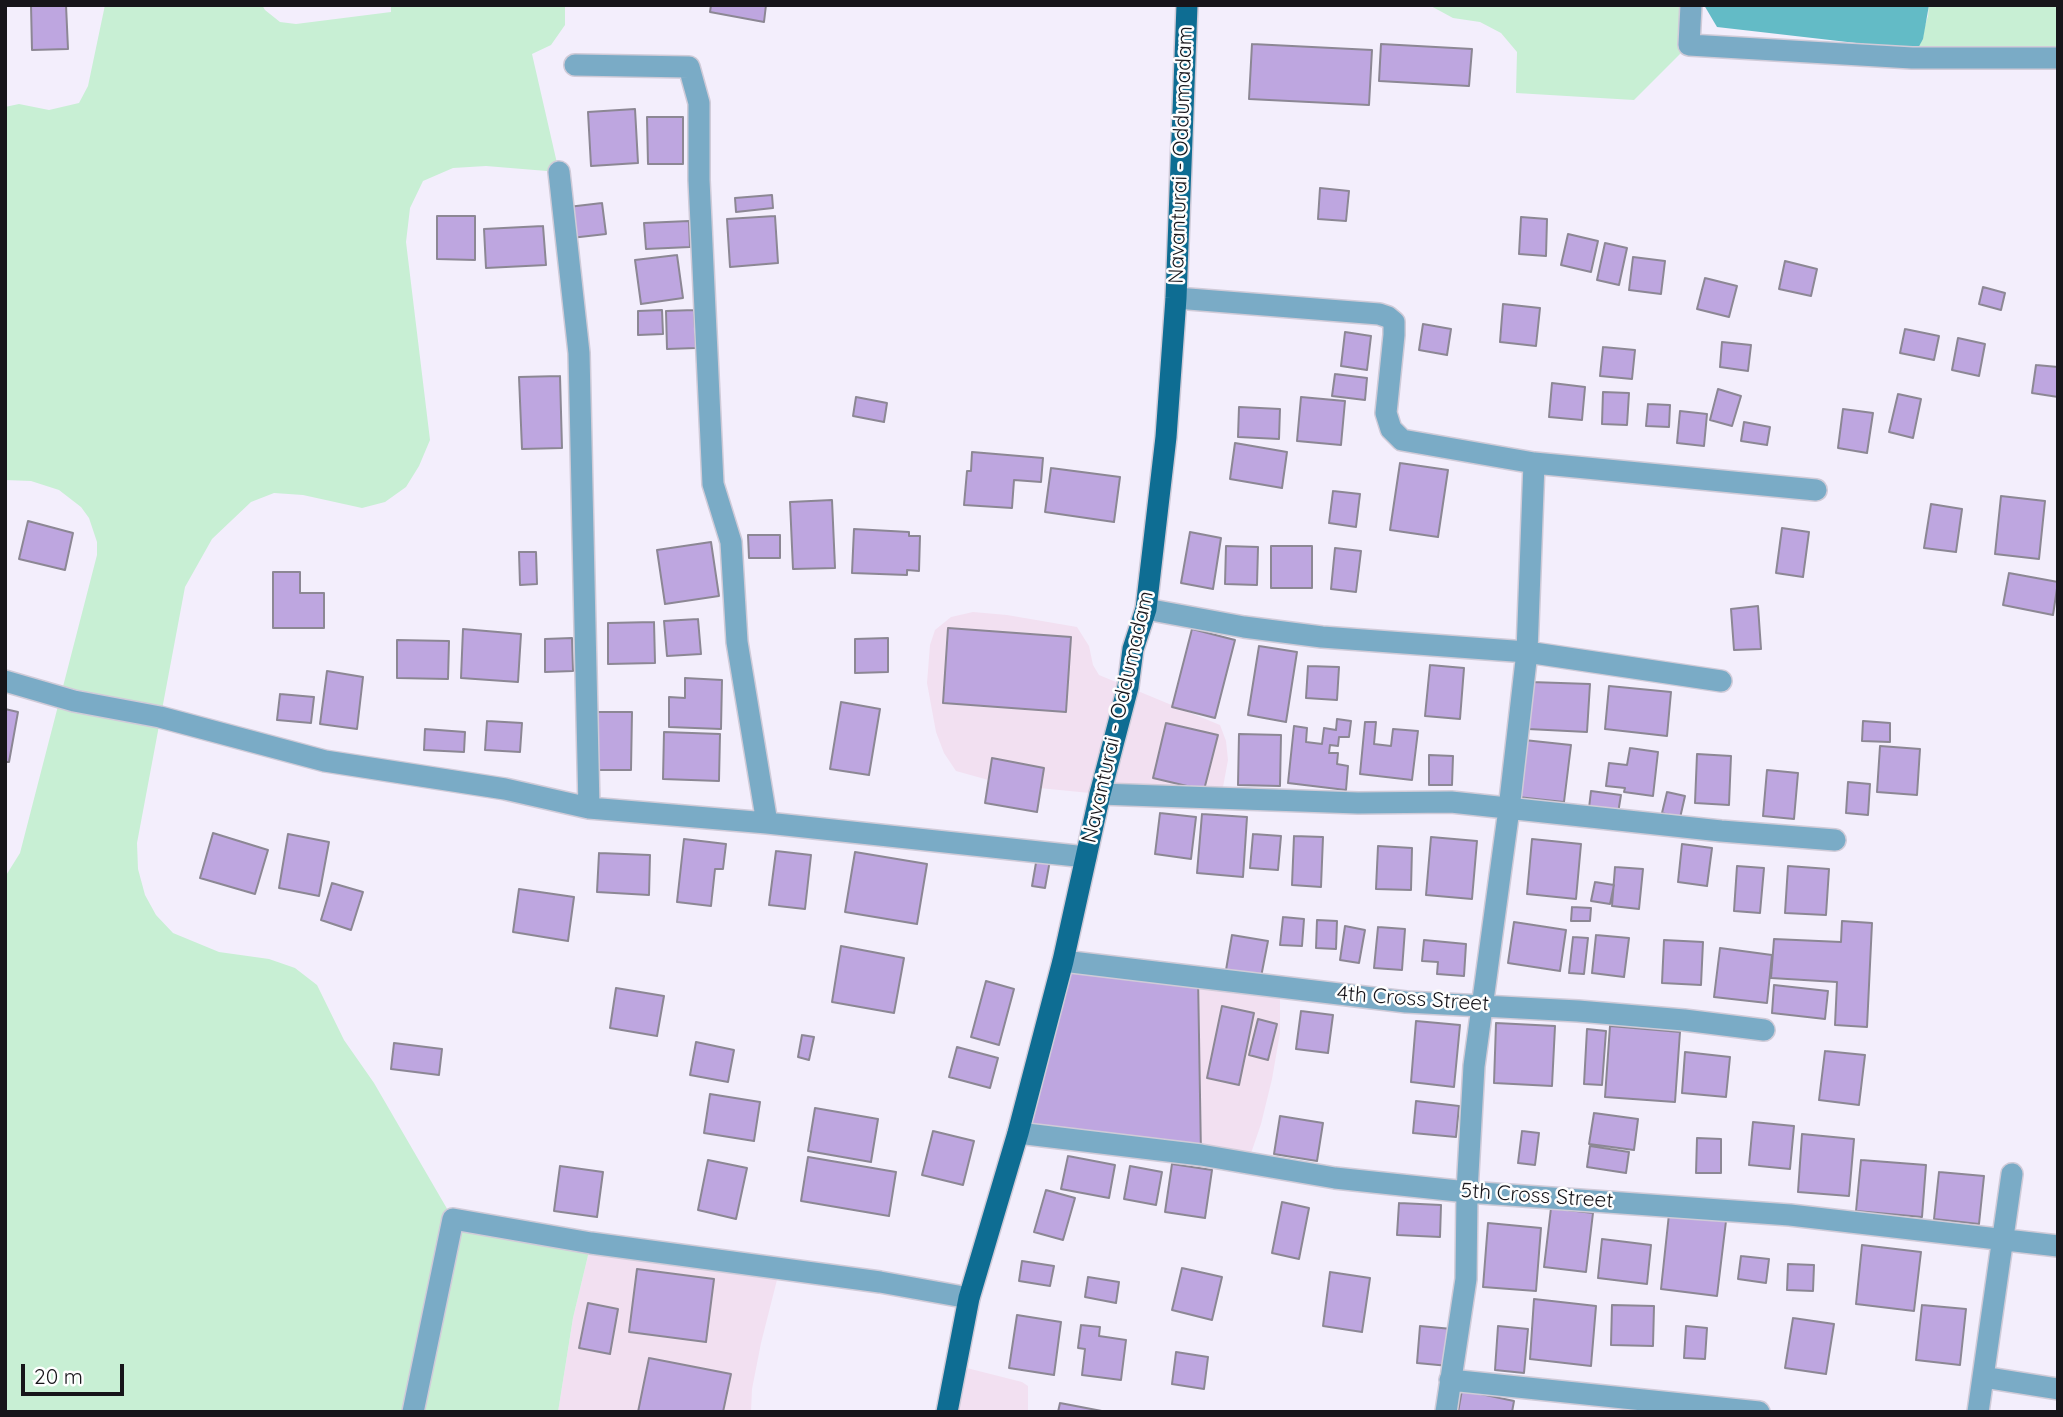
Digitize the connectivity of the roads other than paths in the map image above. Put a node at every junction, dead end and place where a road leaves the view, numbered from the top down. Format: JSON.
{"nodes":[{"id":1,"x":1187,"y":5,"type":"edge"},
{"id":2,"x":1691,"y":5,"type":"edge"},
{"id":3,"x":2058,"y":58,"type":"edge"},
{"id":4,"x":575,"y":65,"type":"dead end"},
{"id":5,"x":559,"y":172,"type":"dead end"},
{"id":6,"x":1176,"y":298,"type":"junction"},
{"id":7,"x":1534,"y":463,"type":"junction"},
{"id":8,"x":1816,"y":489,"type":"dead end"},
{"id":9,"x":1146,"y":608,"type":"junction"},
{"id":10,"x":1527,"y":652,"type":"junction"},
{"id":11,"x":5,"y":681,"type":"edge"},
{"id":12,"x":1721,"y":681,"type":"dead end"},
{"id":13,"x":1100,"y":794,"type":"junction"},
{"id":14,"x":589,"y":808,"type":"junction"},
{"id":15,"x":1509,"y":809,"type":"junction"},
{"id":16,"x":767,"y":822,"type":"junction"},
{"id":17,"x":1835,"y":840,"type":"dead end"},
{"id":18,"x":1086,"y":857,"type":"junction"},
{"id":19,"x":1063,"y":961,"type":"junction"},
{"id":20,"x":1481,"y":1005,"type":"junction"},
{"id":21,"x":1764,"y":1030,"type":"dead end"},
{"id":22,"x":1018,"y":1133,"type":"junction"},
{"id":23,"x":2012,"y":1174,"type":"dead end"},
{"id":24,"x":1467,"y":1192,"type":"junction"},
{"id":25,"x":2003,"y":1239,"type":"junction"},
{"id":26,"x":2058,"y":1246,"type":"edge"},
{"id":27,"x":969,"y":1298,"type":"junction"},
{"id":28,"x":1983,"y":1377,"type":"junction"},
{"id":29,"x":1450,"y":1380,"type":"junction"},
{"id":30,"x":2058,"y":1389,"type":"edge"},
{"id":31,"x":414,"y":1412,"type":"edge"},
{"id":32,"x":947,"y":1412,"type":"edge"},
{"id":33,"x":1446,"y":1412,"type":"edge"},
{"id":34,"x":1759,"y":1412,"type":"edge"},
{"id":35,"x":1978,"y":1412,"type":"edge"}],
"edges":[{"from":1,"to":6,"type":"main road","name":"Navanturai - Oddumadam"},
{"from":2,"to":3,"type":"street"},
{"from":4,"to":16,"type":"street"},
{"from":5,"to":14,"type":"street"},
{"from":6,"to":7,"type":"street"},
{"from":6,"to":9,"type":"main road","name":"Navanturai - Oddumadam"},
{"from":7,"to":8,"type":"street"},
{"from":7,"to":10,"type":"street"},
{"from":9,"to":10,"type":"street"},
{"from":9,"to":13,"type":"main road","name":"Navanturai - Oddumadam"},
{"from":10,"to":12,"type":"street"},
{"from":10,"to":15,"type":"street"},
{"from":11,"to":14,"type":"street"},
{"from":13,"to":15,"type":"street"},
{"from":13,"to":18,"type":"main road","name":"Navanturai - Oddumadam"},
{"from":14,"to":16,"type":"street"},
{"from":15,"to":17,"type":"street"},
{"from":15,"to":20,"type":"street"},
{"from":16,"to":18,"type":"street"},
{"from":18,"to":19,"type":"main road","name":"Navanturai - Oddumadam"},
{"from":19,"to":20,"type":"street","name":"4th Cross Street"},
{"from":19,"to":22,"type":"main road","name":"Navanturai - Oddumadam"},
{"from":20,"to":21,"type":"street","name":"4th Cross Street"},
{"from":20,"to":24,"type":"street"},
{"from":22,"to":24,"type":"street","name":"5th Cross Street"},
{"from":22,"to":27,"type":"main road","name":"Navanturai - Oddumadam"},
{"from":23,"to":25,"type":"street"},
{"from":24,"to":25,"type":"street","name":"5th Cross Street"},
{"from":24,"to":29,"type":"street"},
{"from":25,"to":26,"type":"street","name":"5th Cross Street"},
{"from":25,"to":28,"type":"street"},
{"from":27,"to":31,"type":"street"},
{"from":27,"to":32,"type":"main road","name":"Navanturai - Oddumadam"},
{"from":28,"to":30,"type":"street"},
{"from":28,"to":35,"type":"street"},
{"from":29,"to":33,"type":"street"},
{"from":29,"to":34,"type":"street"}]}
